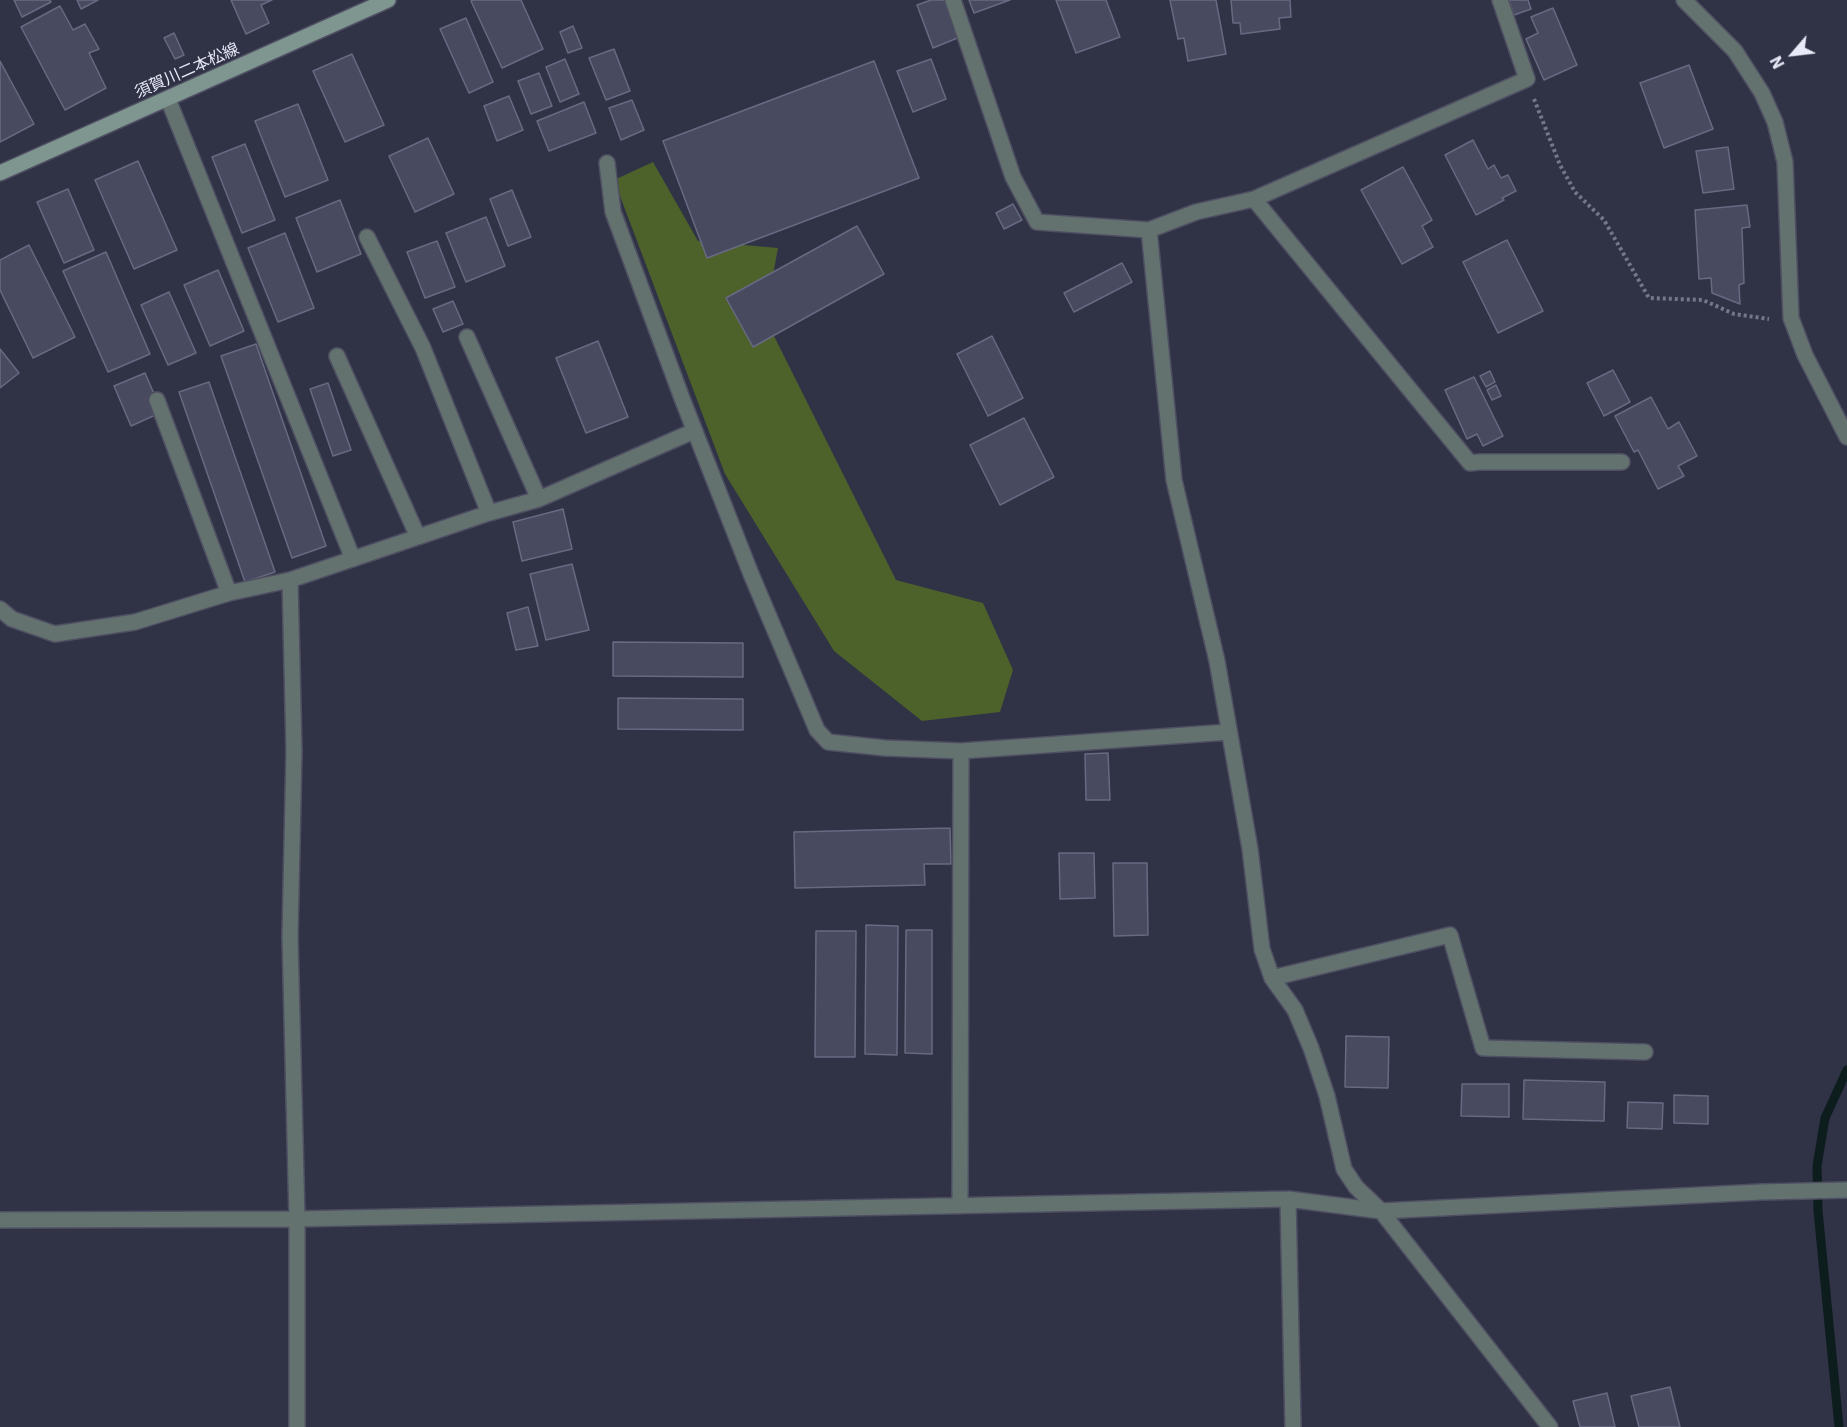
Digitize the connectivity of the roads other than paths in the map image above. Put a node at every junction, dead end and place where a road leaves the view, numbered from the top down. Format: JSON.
{"nodes":[{"id":1,"x":388,"y":0,"type":"edge"},
{"id":2,"x":953,"y":0,"type":"edge"},
{"id":3,"x":1500,"y":0,"type":"edge"},
{"id":4,"x":1684,"y":0,"type":"edge"},
{"id":5,"x":168,"y":99,"type":"junction"},
{"id":6,"x":607,"y":163,"type":"dead end"},
{"id":7,"x":0,"y":173,"type":"edge"},
{"id":8,"x":1254,"y":199,"type":"junction"},
{"id":9,"x":1149,"y":230,"type":"junction"},
{"id":10,"x":368,"y":237,"type":"dead end"},
{"id":11,"x":467,"y":337,"type":"dead end"},
{"id":12,"x":337,"y":356,"type":"dead end"},
{"id":13,"x":157,"y":400,"type":"dead end"},
{"id":14,"x":694,"y":431,"type":"junction"},
{"id":15,"x":1847,"y":437,"type":"edge"},
{"id":16,"x":1622,"y":462,"type":"dead end"},
{"id":17,"x":539,"y":499,"type":"junction"},
{"id":18,"x":489,"y":513,"type":"junction"},
{"id":19,"x":418,"y":537,"type":"junction"},
{"id":20,"x":353,"y":559,"type":"junction"},
{"id":21,"x":290,"y":580,"type":"junction"},
{"id":22,"x":229,"y":593,"type":"junction"},
{"id":23,"x":0,"y":609,"type":"edge"},
{"id":24,"x":1229,"y":732,"type":"junction"},
{"id":25,"x":961,"y":751,"type":"junction"},
{"id":26,"x":1272,"y":978,"type":"junction"},
{"id":27,"x":1645,"y":1052,"type":"dead end"},
{"id":28,"x":1847,"y":1190,"type":"edge"},
{"id":29,"x":1288,"y":1199,"type":"junction"},
{"id":30,"x":960,"y":1206,"type":"junction"},
{"id":31,"x":1381,"y":1211,"type":"junction"},
{"id":32,"x":297,"y":1218,"type":"junction"},
{"id":33,"x":0,"y":1220,"type":"edge"},
{"id":34,"x":297,"y":1427,"type":"edge"},
{"id":35,"x":1293,"y":1427,"type":"edge"},
{"id":36,"x":1550,"y":1427,"type":"edge"}],
"edges":[{"from":1,"to":5,"type":"main road","name":"須賀川二本松線"},
{"from":2,"to":9,"type":"street"},
{"from":3,"to":8,"type":"street"},
{"from":4,"to":15,"type":"street"},
{"from":5,"to":7,"type":"main road","name":"須賀川二本松線"},
{"from":5,"to":20,"type":"street"},
{"from":6,"to":14,"type":"street"},
{"from":8,"to":9,"type":"street"},
{"from":8,"to":16,"type":"street"},
{"from":9,"to":24,"type":"street"},
{"from":10,"to":18,"type":"street"},
{"from":11,"to":17,"type":"street"},
{"from":12,"to":19,"type":"street"},
{"from":13,"to":22,"type":"street"},
{"from":14,"to":17,"type":"street"},
{"from":14,"to":25,"type":"street"},
{"from":17,"to":18,"type":"street"},
{"from":18,"to":19,"type":"street"},
{"from":19,"to":20,"type":"street"},
{"from":20,"to":21,"type":"street"},
{"from":21,"to":22,"type":"street"},
{"from":21,"to":32,"type":"street"},
{"from":22,"to":23,"type":"street"},
{"from":24,"to":25,"type":"street"},
{"from":24,"to":26,"type":"street"},
{"from":25,"to":30,"type":"street"},
{"from":26,"to":27,"type":"street"},
{"from":26,"to":31,"type":"street"},
{"from":28,"to":31,"type":"street"},
{"from":29,"to":30,"type":"street"},
{"from":29,"to":31,"type":"street"},
{"from":29,"to":35,"type":"street"},
{"from":30,"to":32,"type":"street"},
{"from":31,"to":36,"type":"street"},
{"from":32,"to":33,"type":"street"},
{"from":32,"to":34,"type":"street"}]}
